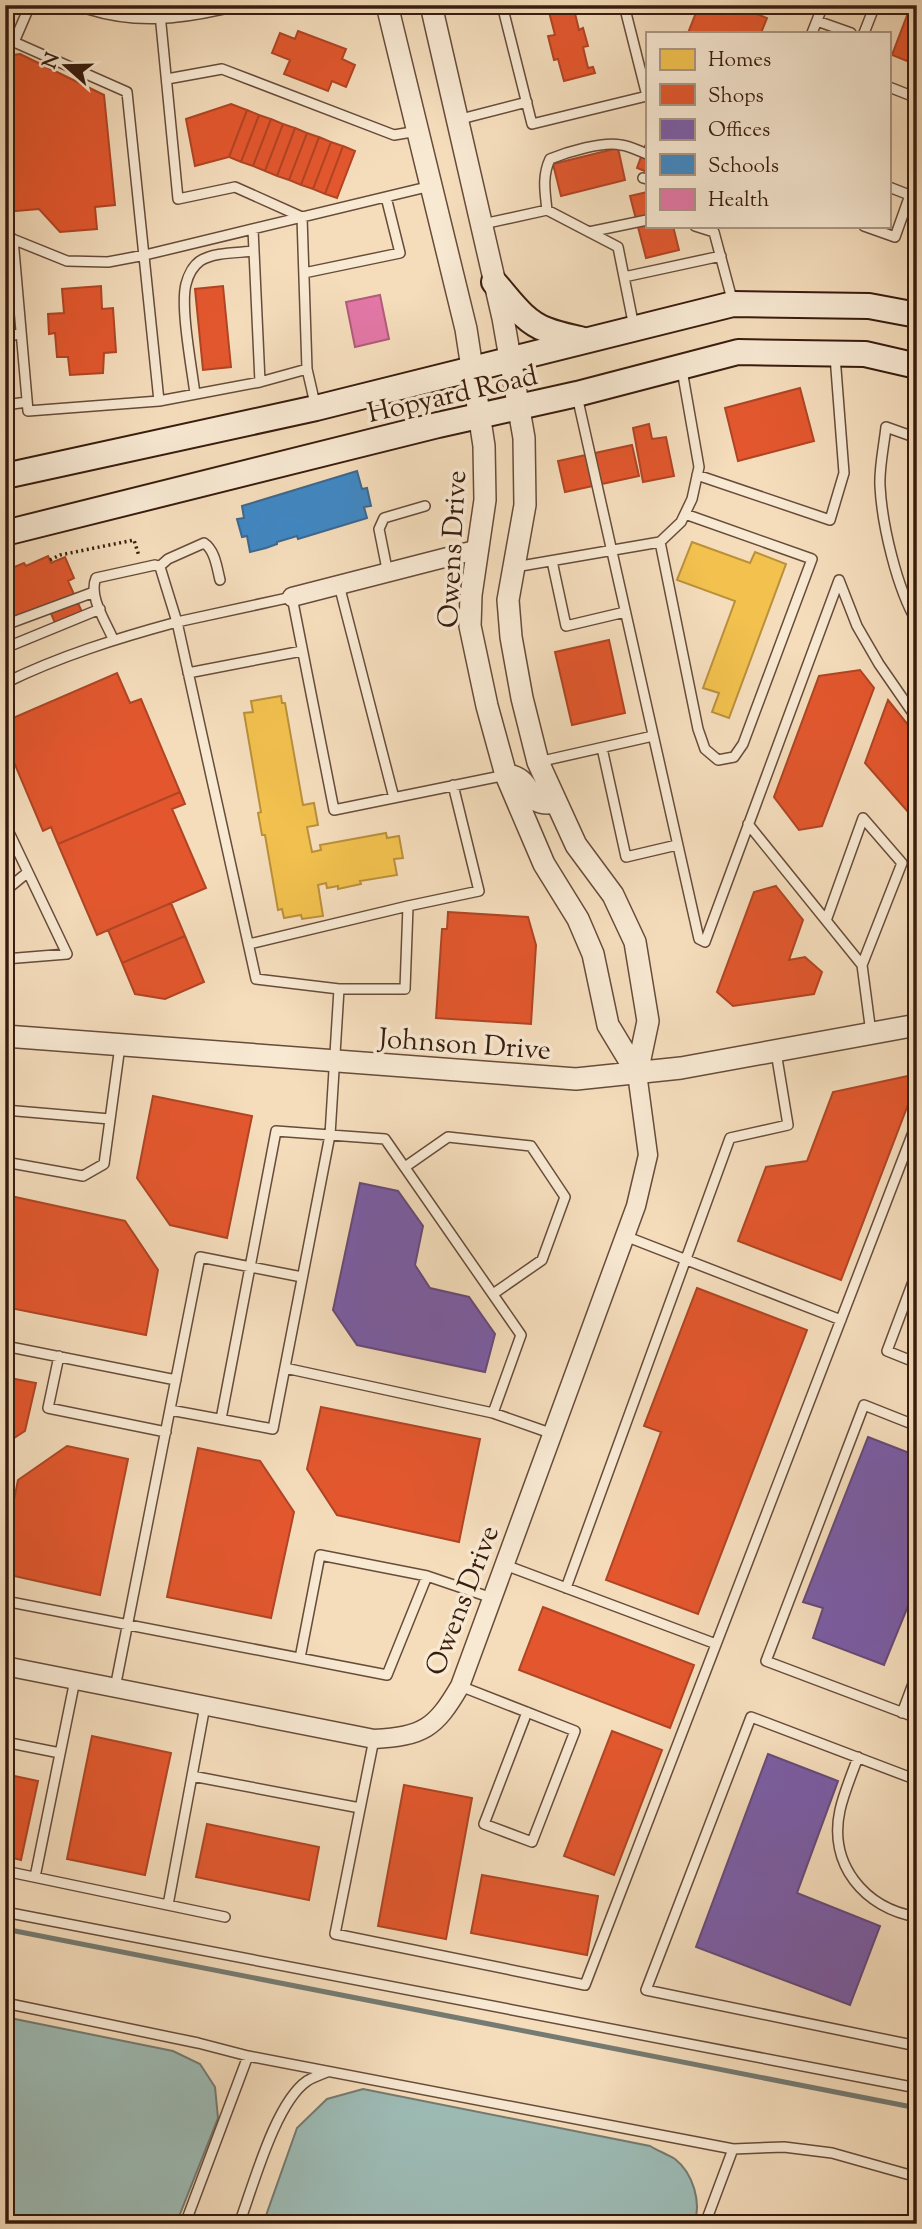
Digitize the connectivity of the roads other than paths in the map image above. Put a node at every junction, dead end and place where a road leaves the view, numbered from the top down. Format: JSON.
{"nodes":[{"id":1,"x":30,"y":5,"type":"edge"},
{"id":2,"x":90,"y":5,"type":"edge"},
{"id":3,"x":221,"y":5,"type":"edge"},
{"id":4,"x":387,"y":5,"type":"edge"},
{"id":5,"x":431,"y":5,"type":"edge"},
{"id":6,"x":502,"y":5,"type":"edge"},
{"id":7,"x":624,"y":5,"type":"edge"},
{"id":8,"x":823,"y":5,"type":"edge"},
{"id":9,"x":875,"y":5,"type":"edge"},
{"id":10,"x":160,"y":15,"type":"junction"},
{"id":11,"x":817,"y":21,"type":"junction"},
{"id":12,"x":812,"y":32,"type":"edge"},
{"id":13,"x":848,"y":32,"type":"edge"},
{"id":14,"x":864,"y":32,"type":"edge"},
{"id":15,"x":10,"y":43,"type":"edge"},
{"id":16,"x":167,"y":79,"type":"junction"},
{"id":17,"x":890,"y":88,"type":"edge"},
{"id":18,"x":646,"y":92,"type":"edge"},
{"id":19,"x":646,"y":96,"type":"edge"},
{"id":20,"x":917,"y":98,"type":"edge"},
{"id":21,"x":527,"y":103,"type":"junction"},
{"id":22,"x":457,"y":120,"type":"junction"},
{"id":23,"x":419,"y":131,"type":"junction"},
{"id":24,"x":646,"y":154,"type":"edge"},
{"id":25,"x":432,"y":186,"type":"junction"},
{"id":26,"x":890,"y":187,"type":"edge"},
{"id":27,"x":914,"y":196,"type":"edge"},
{"id":28,"x":386,"y":197,"type":"junction"},
{"id":29,"x":547,"y":210,"type":"junction"},
{"id":30,"x":302,"y":217,"type":"junction"},
{"id":31,"x":646,"y":220,"type":"edge"},
{"id":32,"x":481,"y":224,"type":"junction"},
{"id":33,"x":870,"y":228,"type":"edge"},
{"id":34,"x":253,"y":229,"type":"junction"},
{"id":35,"x":714,"y":229,"type":"edge"},
{"id":36,"x":589,"y":232,"type":"junction"},
{"id":37,"x":9,"y":238,"type":"edge"},
{"id":38,"x":254,"y":251,"type":"junction"},
{"id":39,"x":145,"y":256,"type":"junction"},
{"id":40,"x":720,"y":256,"type":"junction"},
{"id":41,"x":304,"y":273,"type":"junction"},
{"id":42,"x":624,"y":277,"type":"junction"},
{"id":43,"x":495,"y":282,"type":"junction"},
{"id":44,"x":733,"y":304,"type":"junction"},
{"id":45,"x":917,"y":316,"type":"edge"},
{"id":46,"x":634,"y":330,"type":"junction"},
{"id":47,"x":21,"y":333,"type":"junction"},
{"id":48,"x":5,"y":338,"type":"edge"},
{"id":49,"x":588,"y":341,"type":"junction"},
{"id":50,"x":834,"y":354,"type":"junction"},
{"id":51,"x":510,"y":360,"type":"junction"},
{"id":52,"x":917,"y":366,"type":"edge"},
{"id":53,"x":681,"y":367,"type":"junction"},
{"id":54,"x":307,"y":369,"type":"junction"},
{"id":55,"x":473,"y":370,"type":"junction"},
{"id":56,"x":260,"y":382,"type":"junction"},
{"id":57,"x":195,"y":394,"type":"junction"},
{"id":58,"x":576,"y":394,"type":"junction"},
{"id":59,"x":159,"y":401,"type":"junction"},
{"id":60,"x":27,"y":402,"type":"junction"},
{"id":61,"x":5,"y":405,"type":"edge"},
{"id":62,"x":519,"y":407,"type":"junction"},
{"id":63,"x":316,"y":408,"type":"junction"},
{"id":64,"x":480,"y":416,"type":"junction"},
{"id":65,"x":917,"y":438,"type":"edge"},
{"id":66,"x":697,"y":475,"type":"junction"},
{"id":67,"x":5,"y":476,"type":"edge"},
{"id":68,"x":425,"y":506,"type":"dead end"},
{"id":69,"x":685,"y":514,"type":"junction"},
{"id":70,"x":5,"y":533,"type":"edge"},
{"id":71,"x":660,"y":542,"type":"junction"},
{"id":72,"x":479,"y":550,"type":"junction"},
{"id":73,"x":611,"y":550,"type":"junction"},
{"id":74,"x":552,"y":561,"type":"junction"},
{"id":75,"x":159,"y":567,"type":"junction"},
{"id":76,"x":513,"y":567,"type":"junction"},
{"id":77,"x":388,"y":574,"type":"junction"},
{"id":78,"x":220,"y":580,"type":"dead end"},
{"id":79,"x":338,"y":585,"type":"junction"},
{"id":80,"x":94,"y":592,"type":"junction"},
{"id":81,"x":292,"y":597,"type":"junction"},
{"id":82,"x":100,"y":609,"type":"junction"},
{"id":83,"x":625,"y":612,"type":"junction"},
{"id":84,"x":177,"y":622,"type":"junction"},
{"id":85,"x":917,"y":622,"type":"edge"},
{"id":86,"x":5,"y":625,"type":"edge"},
{"id":87,"x":113,"y":639,"type":"junction"},
{"id":88,"x":5,"y":648,"type":"edge"},
{"id":89,"x":302,"y":650,"type":"junction"},
{"id":90,"x":188,"y":673,"type":"junction"},
{"id":91,"x":5,"y":683,"type":"edge"},
{"id":92,"x":917,"y":719,"type":"edge"},
{"id":93,"x":491,"y":722,"type":"junction"},
{"id":94,"x":653,"y":736,"type":"junction"},
{"id":95,"x":602,"y":748,"type":"junction"},
{"id":96,"x":538,"y":762,"type":"junction"},
{"id":97,"x":506,"y":775,"type":"junction"},
{"id":98,"x":453,"y":786,"type":"junction"},
{"id":99,"x":394,"y":798,"type":"junction"},
{"id":100,"x":556,"y":802,"type":"junction"},
{"id":101,"x":5,"y":824,"type":"edge"},
{"id":102,"x":748,"y":824,"type":"junction"},
{"id":103,"x":677,"y":845,"type":"junction"},
{"id":104,"x":28,"y":872,"type":"junction"},
{"id":105,"x":5,"y":891,"type":"edge"},
{"id":106,"x":408,"y":906,"type":"junction"},
{"id":107,"x":827,"y":918,"type":"junction"},
{"id":108,"x":249,"y":944,"type":"junction"},
{"id":109,"x":5,"y":959,"type":"edge"},
{"id":110,"x":862,"y":965,"type":"junction"},
{"id":111,"x":339,"y":989,"type":"junction"},
{"id":112,"x":917,"y":1025,"type":"edge"},
{"id":113,"x":871,"y":1033,"type":"junction"},
{"id":114,"x":5,"y":1035,"type":"edge"},
{"id":115,"x":120,"y":1044,"type":"junction"},
{"id":116,"x":776,"y":1051,"type":"junction"},
{"id":117,"x":335,"y":1061,"type":"junction"},
{"id":118,"x":637,"y":1073,"type":"junction"},
{"id":119,"x":5,"y":1110,"type":"edge"},
{"id":120,"x":110,"y":1119,"type":"junction"},
{"id":121,"x":917,"y":1122,"type":"edge"},
{"id":122,"x":330,"y":1135,"type":"junction"},
{"id":123,"x":5,"y":1162,"type":"edge"},
{"id":124,"x":404,"y":1167,"type":"junction"},
{"id":125,"x":625,"y":1236,"type":"junction"},
{"id":126,"x":686,"y":1259,"type":"junction"},
{"id":127,"x":250,"y":1267,"type":"junction"},
{"id":128,"x":917,"y":1271,"type":"edge"},
{"id":129,"x":302,"y":1277,"type":"junction"},
{"id":130,"x":493,"y":1294,"type":"junction"},
{"id":131,"x":841,"y":1320,"type":"junction"},
{"id":132,"x":5,"y":1346,"type":"edge"},
{"id":133,"x":59,"y":1356,"type":"junction"},
{"id":134,"x":917,"y":1363,"type":"edge"},
{"id":135,"x":285,"y":1368,"type":"junction"},
{"id":136,"x":176,"y":1380,"type":"junction"},
{"id":137,"x":170,"y":1410,"type":"junction"},
{"id":138,"x":493,"y":1413,"type":"junction"},
{"id":139,"x":221,"y":1419,"type":"junction"},
{"id":140,"x":917,"y":1426,"type":"edge"},
{"id":141,"x":166,"y":1432,"type":"junction"},
{"id":142,"x":553,"y":1434,"type":"junction"},
{"id":143,"x":505,"y":1565,"type":"junction"},
{"id":144,"x":427,"y":1576,"type":"junction"},
{"id":145,"x":566,"y":1588,"type":"junction"},
{"id":146,"x":492,"y":1598,"type":"junction"},
{"id":147,"x":5,"y":1601,"type":"edge"},
{"id":148,"x":128,"y":1624,"type":"junction"},
{"id":149,"x":716,"y":1644,"type":"junction"},
{"id":150,"x":300,"y":1658,"type":"junction"},
{"id":151,"x":5,"y":1666,"type":"edge"},
{"id":152,"x":917,"y":1673,"type":"edge"},
{"id":153,"x":75,"y":1680,"type":"junction"},
{"id":154,"x":460,"y":1686,"type":"junction"},
{"id":155,"x":115,"y":1688,"type":"junction"},
{"id":156,"x":205,"y":1706,"type":"junction"},
{"id":157,"x":527,"y":1712,"type":"junction"},
{"id":158,"x":902,"y":1713,"type":"junction"},
{"id":159,"x":917,"y":1718,"type":"edge"},
{"id":160,"x":374,"y":1739,"type":"junction"},
{"id":161,"x":5,"y":1742,"type":"edge"},
{"id":162,"x":60,"y":1753,"type":"junction"},
{"id":163,"x":858,"y":1758,"type":"junction"},
{"id":164,"x":192,"y":1776,"type":"junction"},
{"id":165,"x":917,"y":1780,"type":"edge"},
{"id":166,"x":360,"y":1808,"type":"junction"},
{"id":167,"x":5,"y":1871,"type":"edge"},
{"id":168,"x":34,"y":1877,"type":"junction"},
{"id":169,"x":168,"y":1905,"type":"junction"},
{"id":170,"x":5,"y":1912,"type":"edge"},
{"id":171,"x":225,"y":1917,"type":"dead end"},
{"id":172,"x":917,"y":1917,"type":"edge"},
{"id":173,"x":5,"y":2003,"type":"edge"},
{"id":174,"x":917,"y":2046,"type":"edge"},
{"id":175,"x":248,"y":2056,"type":"junction"},
{"id":176,"x":328,"y":2071,"type":"junction"},
{"id":177,"x":917,"y":2088,"type":"edge"},
{"id":178,"x":733,"y":2150,"type":"junction"},
{"id":179,"x":917,"y":2176,"type":"edge"},
{"id":180,"x":185,"y":2224,"type":"edge"},
{"id":181,"x":239,"y":2224,"type":"edge"},
{"id":182,"x":705,"y":2224,"type":"edge"}],
"edges":[{"from":1,"to":15,"type":"lane"},
{"from":2,"to":10,"type":"street"},
{"from":3,"to":10,"type":"street"},
{"from":4,"to":23,"type":"street","name":"Owens Drive"},
{"from":5,"to":22,"type":"street","name":"Owens Drive"},
{"from":6,"to":21,"type":"lane"},
{"from":7,"to":18,"type":"lane"},
{"from":8,"to":11,"type":"lane"},
{"from":9,"to":14,"type":"lane"},
{"from":10,"to":16,"type":"lane"},
{"from":11,"to":12,"type":"lane"},
{"from":11,"to":13,"type":"lane"},
{"from":15,"to":39,"type":"lane"},
{"from":16,"to":23,"type":"lane"},
{"from":16,"to":30,"type":"lane"},
{"from":17,"to":20,"type":"lane"},
{"from":19,"to":21,"type":"lane"},
{"from":21,"to":22,"type":"lane"},
{"from":22,"to":32,"type":"street","name":"Owens Drive"},
{"from":23,"to":25,"type":"street","name":"Owens Drive"},
{"from":24,"to":29,"type":"lane"},
{"from":25,"to":28,"type":"lane"},
{"from":25,"to":55,"type":"street","name":"Owens Drive"},
{"from":26,"to":27,"type":"lane"},
{"from":27,"to":33,"type":"lane"},
{"from":28,"to":30,"type":"lane"},
{"from":28,"to":41,"type":"lane"},
{"from":29,"to":32,"type":"lane"},
{"from":29,"to":36,"type":"lane"},
{"from":30,"to":34,"type":"lane"},
{"from":30,"to":41,"type":"lane"},
{"from":31,"to":36,"type":"lane"},
{"from":32,"to":43,"type":"street","name":"Owens Drive"},
{"from":34,"to":38,"type":"lane"},
{"from":34,"to":39,"type":"lane"},
{"from":35,"to":40,"type":"lane"},
{"from":36,"to":42,"type":"lane"},
{"from":37,"to":39,"type":"lane"},
{"from":37,"to":47,"type":"lane"},
{"from":38,"to":56,"type":"lane"},
{"from":38,"to":57,"type":"lane"},
{"from":39,"to":59,"type":"lane"},
{"from":40,"to":42,"type":"lane"},
{"from":40,"to":44,"type":"lane"},
{"from":41,"to":54,"type":"lane"},
{"from":42,"to":46,"type":"lane"},
{"from":43,"to":49,"type":"main road"},
{"from":43,"to":51,"type":"street","name":"Owens Drive"},
{"from":44,"to":45,"type":"main road","name":"Hopyard Road"},
{"from":44,"to":46,"type":"main road","name":"Hopyard Road"},
{"from":46,"to":49,"type":"main road","name":"Hopyard Road"},
{"from":47,"to":48,"type":"lane"},
{"from":47,"to":60,"type":"lane"},
{"from":49,"to":51,"type":"main road","name":"Hopyard Road"},
{"from":50,"to":52,"type":"main road","name":"Hopyard Road"},
{"from":50,"to":53,"type":"main road","name":"Hopyard Road"},
{"from":50,"to":66,"type":"lane"},
{"from":51,"to":55,"type":"main road","name":"Hopyard Road"},
{"from":51,"to":62,"type":"street","name":"Owens Drive"},
{"from":53,"to":58,"type":"main road","name":"Hopyard Road"},
{"from":53,"to":66,"type":"lane"},
{"from":54,"to":56,"type":"lane"},
{"from":54,"to":63,"type":"lane"},
{"from":55,"to":63,"type":"main road","name":"Hopyard Road"},
{"from":55,"to":64,"type":"street","name":"Owens Drive"},
{"from":56,"to":57,"type":"lane"},
{"from":57,"to":59,"type":"lane"},
{"from":58,"to":62,"type":"main road","name":"Hopyard Road"},
{"from":58,"to":73,"type":"lane"},
{"from":59,"to":60,"type":"lane"},
{"from":60,"to":61,"type":"lane"},
{"from":62,"to":64,"type":"main road","name":"Hopyard Road"},
{"from":62,"to":76,"type":"street","name":"Owens Drive"},
{"from":63,"to":67,"type":"main road","name":"Hopyard Road"},
{"from":64,"to":70,"type":"main road","name":"Hopyard Road"},
{"from":64,"to":72,"type":"street","name":"Owens Drive"},
{"from":65,"to":85,"type":"lane"},
{"from":66,"to":69,"type":"lane"},
{"from":68,"to":77,"type":"lane"},
{"from":69,"to":71,"type":"lane"},
{"from":69,"to":71,"type":"lane"},
{"from":71,"to":73,"type":"lane"},
{"from":72,"to":77,"type":"street"},
{"from":72,"to":93,"type":"street","name":"Owens Drive"},
{"from":73,"to":74,"type":"lane"},
{"from":73,"to":83,"type":"lane"},
{"from":74,"to":76,"type":"lane"},
{"from":74,"to":83,"type":"lane"},
{"from":75,"to":78,"type":"lane"},
{"from":75,"to":80,"type":"lane"},
{"from":75,"to":84,"type":"lane"},
{"from":76,"to":96,"type":"street","name":"Owens Drive"},
{"from":77,"to":79,"type":"street"},
{"from":79,"to":81,"type":"street"},
{"from":79,"to":99,"type":"lane"},
{"from":80,"to":82,"type":"lane"},
{"from":80,"to":86,"type":"lane"},
{"from":81,"to":84,"type":"lane"},
{"from":81,"to":89,"type":"lane"},
{"from":82,"to":87,"type":"lane"},
{"from":82,"to":88,"type":"lane"},
{"from":83,"to":94,"type":"lane"},
{"from":84,"to":87,"type":"lane"},
{"from":84,"to":90,"type":"lane"},
{"from":87,"to":91,"type":"lane"},
{"from":89,"to":90,"type":"lane"},
{"from":89,"to":99,"type":"lane"},
{"from":90,"to":108,"type":"lane"},
{"from":92,"to":102,"type":"lane"},
{"from":93,"to":96,"type":"street"},
{"from":93,"to":97,"type":"street","name":"Owens Drive"},
{"from":94,"to":95,"type":"lane"},
{"from":94,"to":103,"type":"lane"},
{"from":95,"to":96,"type":"lane"},
{"from":95,"to":103,"type":"lane"},
{"from":96,"to":100,"type":"street","name":"Owens Drive"},
{"from":97,"to":98,"type":"lane"},
{"from":97,"to":100,"type":"street"},
{"from":97,"to":118,"type":"street","name":"Owens Drive"},
{"from":98,"to":99,"type":"lane"},
{"from":98,"to":106,"type":"lane"},
{"from":100,"to":118,"type":"street","name":"Owens Drive"},
{"from":101,"to":104,"type":"lane"},
{"from":102,"to":103,"type":"lane"},
{"from":102,"to":107,"type":"lane"},
{"from":104,"to":105,"type":"lane"},
{"from":104,"to":109,"type":"lane"},
{"from":106,"to":108,"type":"lane"},
{"from":106,"to":111,"type":"lane"},
{"from":107,"to":110,"type":"lane"},
{"from":107,"to":110,"type":"lane"},
{"from":108,"to":111,"type":"lane"},
{"from":110,"to":113,"type":"lane"},
{"from":111,"to":117,"type":"lane"},
{"from":112,"to":113,"type":"street","name":"Johnson Drive"},
{"from":113,"to":116,"type":"street","name":"Johnson Drive"},
{"from":114,"to":115,"type":"street","name":"Johnson Drive"},
{"from":115,"to":117,"type":"street","name":"Johnson Drive"},
{"from":115,"to":120,"type":"lane"},
{"from":116,"to":118,"type":"street","name":"Johnson Drive"},
{"from":116,"to":126,"type":"lane"},
{"from":117,"to":118,"type":"street","name":"Johnson Drive"},
{"from":117,"to":122,"type":"lane"},
{"from":118,"to":125,"type":"street","name":"Owens Drive"},
{"from":119,"to":120,"type":"lane"},
{"from":120,"to":123,"type":"lane"},
{"from":121,"to":131,"type":"lane"},
{"from":122,"to":124,"type":"lane"},
{"from":122,"to":127,"type":"lane"},
{"from":122,"to":129,"type":"lane"},
{"from":124,"to":130,"type":"lane"},
{"from":124,"to":130,"type":"lane"},
{"from":125,"to":126,"type":"lane"},
{"from":125,"to":142,"type":"street","name":"Owens Drive"},
{"from":126,"to":131,"type":"lane"},
{"from":126,"to":145,"type":"lane"},
{"from":127,"to":129,"type":"lane"},
{"from":127,"to":136,"type":"lane"},
{"from":127,"to":139,"type":"lane"},
{"from":128,"to":134,"type":"lane"},
{"from":129,"to":135,"type":"lane"},
{"from":130,"to":138,"type":"lane"},
{"from":131,"to":149,"type":"lane"},
{"from":132,"to":133,"type":"lane"},
{"from":133,"to":136,"type":"lane"},
{"from":133,"to":141,"type":"lane"},
{"from":135,"to":138,"type":"lane"},
{"from":135,"to":139,"type":"lane"},
{"from":136,"to":137,"type":"lane"},
{"from":137,"to":139,"type":"lane"},
{"from":137,"to":141,"type":"lane"},
{"from":138,"to":142,"type":"lane"},
{"from":140,"to":158,"type":"lane"},
{"from":141,"to":148,"type":"lane"},
{"from":142,"to":143,"type":"street","name":"Owens Drive"},
{"from":143,"to":145,"type":"lane"},
{"from":143,"to":146,"type":"street","name":"Owens Drive"},
{"from":144,"to":146,"type":"lane"},
{"from":144,"to":150,"type":"lane"},
{"from":144,"to":150,"type":"lane"},
{"from":145,"to":149,"type":"lane"},
{"from":146,"to":154,"type":"street","name":"Owens Drive"},
{"from":147,"to":148,"type":"lane"},
{"from":148,"to":150,"type":"lane"},
{"from":148,"to":155,"type":"lane"},
{"from":149,"to":166,"type":"lane"},
{"from":151,"to":153,"type":"street","name":"Owens Drive"},
{"from":152,"to":158,"type":"lane"},
{"from":153,"to":155,"type":"street","name":"Owens Drive"},
{"from":153,"to":162,"type":"lane"},
{"from":154,"to":157,"type":"lane"},
{"from":154,"to":160,"type":"street","name":"Owens Drive"},
{"from":155,"to":156,"type":"street","name":"Owens Drive"},
{"from":156,"to":160,"type":"street","name":"Owens Drive"},
{"from":156,"to":164,"type":"lane"},
{"from":157,"to":157,"type":"lane"},
{"from":158,"to":159,"type":"lane"},
{"from":160,"to":166,"type":"lane"},
{"from":161,"to":162,"type":"lane"},
{"from":162,"to":168,"type":"lane"},
{"from":163,"to":165,"type":"lane"},
{"from":163,"to":172,"type":"lane"},
{"from":163,"to":174,"type":"lane"},
{"from":164,"to":166,"type":"lane"},
{"from":164,"to":169,"type":"lane"},
{"from":167,"to":168,"type":"lane"},
{"from":168,"to":169,"type":"lane"},
{"from":169,"to":171,"type":"lane"},
{"from":170,"to":177,"type":"lane"},
{"from":173,"to":175,"type":"lane"},
{"from":175,"to":176,"type":"lane"},
{"from":175,"to":180,"type":"lane"},
{"from":176,"to":178,"type":"lane"},
{"from":176,"to":181,"type":"lane"},
{"from":178,"to":179,"type":"lane"},
{"from":178,"to":182,"type":"lane"}]}
